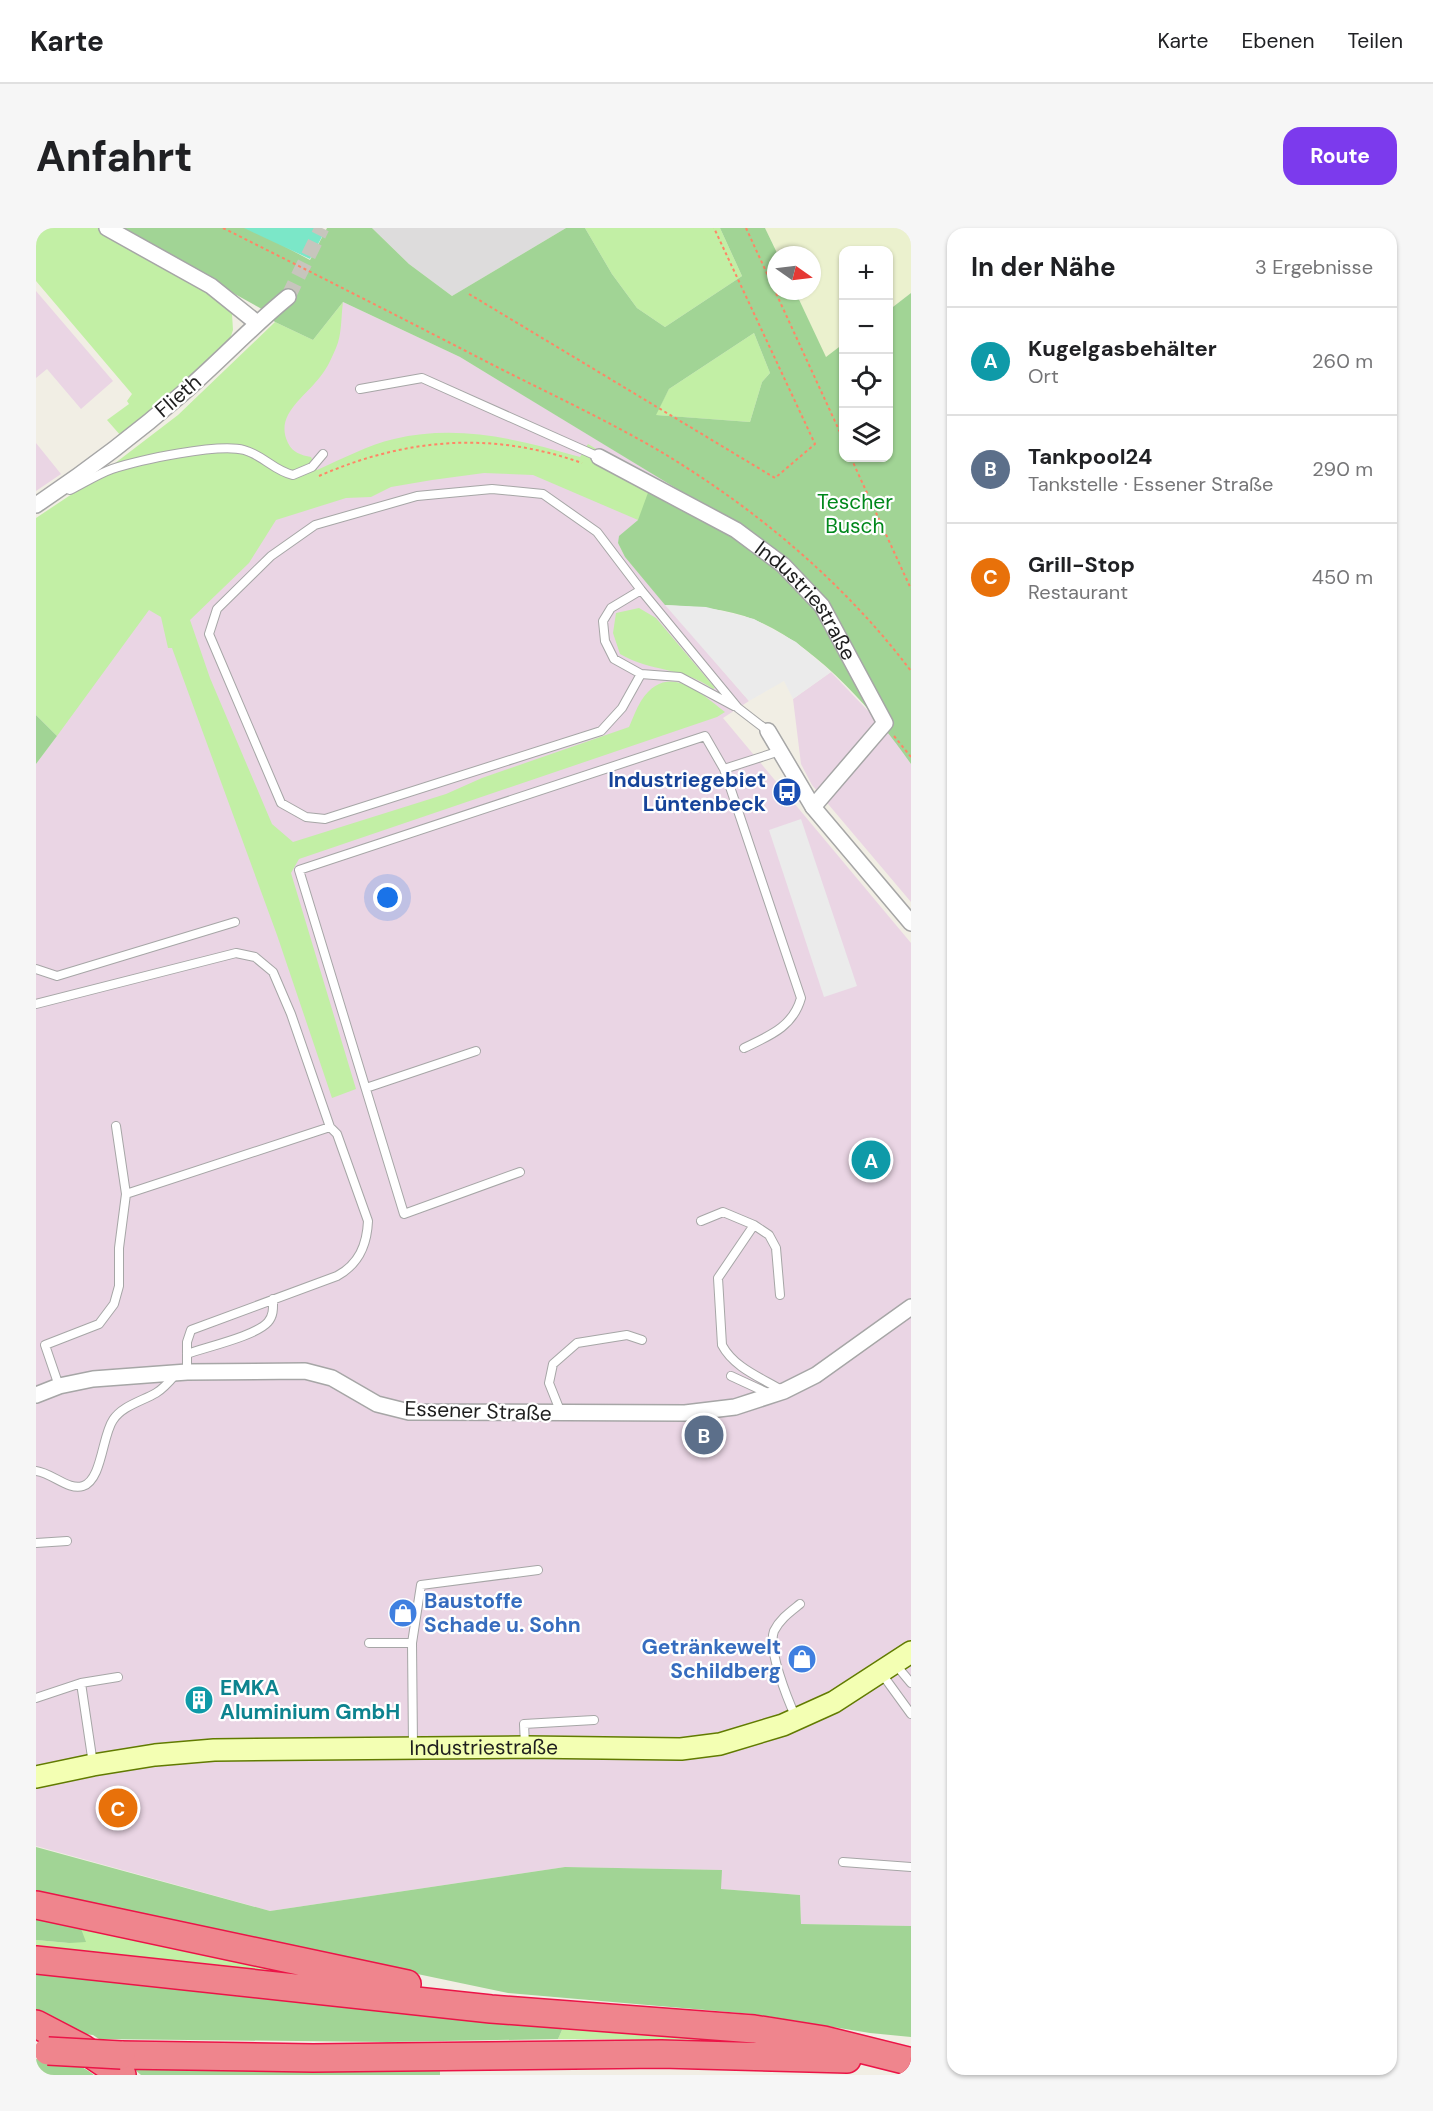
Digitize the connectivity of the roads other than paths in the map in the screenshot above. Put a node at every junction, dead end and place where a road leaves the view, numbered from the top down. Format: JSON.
{"nodes":[{"id":1,"x":107,"y":228,"type":"edge"},
{"id":2,"x":288,"y":297,"type":"tunnel mouth"},
{"id":3,"x":257,"y":323,"type":"junction"},
{"id":4,"x":360,"y":389,"type":"dead end"},
{"id":5,"x":323,"y":454,"type":"dead end"},
{"id":6,"x":605,"y":460,"type":"joint"},
{"id":7,"x":62,"y":487,"type":"junction"},
{"id":8,"x":36,"y":505,"type":"edge"},
{"id":9,"x":640,"y":590,"type":"junction"},
{"id":10,"x":641,"y":674,"type":"junction"},
{"id":11,"x":738,"y":708,"type":"junction"},
{"id":12,"x":768,"y":731,"type":"joint"},
{"id":13,"x":780,"y":751,"type":"junction"},
{"id":14,"x":724,"y":770,"type":"junction"},
{"id":15,"x":813,"y":807,"type":"junction"},
{"id":16,"x":235,"y":922,"type":"dead end"},
{"id":17,"x":911,"y":923,"type":"edge"},
{"id":18,"x":36,"y":969,"type":"edge"},
{"id":19,"x":36,"y":1004,"type":"edge"},
{"id":20,"x":744,"y":1048,"type":"dead end"},
{"id":21,"x":476,"y":1051,"type":"dead end"},
{"id":22,"x":366,"y":1088,"type":"junction"},
{"id":23,"x":116,"y":1126,"type":"dead end"},
{"id":24,"x":330,"y":1127,"type":"junction"},
{"id":25,"x":520,"y":1172,"type":"dead end"},
{"id":26,"x":126,"y":1194,"type":"junction"},
{"id":27,"x":701,"y":1221,"type":"dead end"},
{"id":28,"x":754,"y":1225,"type":"junction"},
{"id":29,"x":780,"y":1295,"type":"dead end"},
{"id":30,"x":273,"y":1299,"type":"junction"},
{"id":31,"x":911,"y":1307,"type":"edge"},
{"id":32,"x":642,"y":1340,"type":"dead end"},
{"id":33,"x":40,"y":1346,"type":"edge"},
{"id":34,"x":187,"y":1354,"type":"junction"},
{"id":35,"x":183,"y":1372,"type":"junction"},
{"id":36,"x":731,"y":1376,"type":"dead end"},
{"id":37,"x":58,"y":1386,"type":"junction"},
{"id":38,"x":779,"y":1393,"type":"junction"},
{"id":39,"x":36,"y":1395,"type":"edge"},
{"id":40,"x":561,"y":1413,"type":"junction"},
{"id":41,"x":36,"y":1472,"type":"edge"},
{"id":42,"x":67,"y":1541,"type":"dead end"},
{"id":43,"x":36,"y":1543,"type":"edge"},
{"id":44,"x":538,"y":1570,"type":"dead end"},
{"id":45,"x":800,"y":1604,"type":"dead end"},
{"id":46,"x":412,"y":1642,"type":"junction"},
{"id":47,"x":369,"y":1643,"type":"dead end"},
{"id":48,"x":896,"y":1663,"type":"edge"},
{"id":49,"x":118,"y":1677,"type":"dead end"},
{"id":50,"x":81,"y":1683,"type":"junction"},
{"id":51,"x":911,"y":1683,"type":"edge"},
{"id":52,"x":36,"y":1698,"type":"edge"},
{"id":53,"x":911,"y":1714,"type":"edge"},
{"id":54,"x":796,"y":1719,"type":"junction"},
{"id":55,"x":594,"y":1720,"type":"dead end"},
{"id":56,"x":526,"y":1747,"type":"junction"},
{"id":57,"x":413,"y":1748,"type":"junction"},
{"id":58,"x":93,"y":1765,"type":"junction"},
{"id":59,"x":36,"y":1777,"type":"edge"},
{"id":60,"x":843,"y":1862,"type":"dead end"},
{"id":61,"x":911,"y":1867,"type":"edge"},
{"id":62,"x":36,"y":1905,"type":"edge"},
{"id":63,"x":36,"y":1960,"type":"edge"},
{"id":64,"x":607,"y":2016,"type":"junction"},
{"id":65,"x":36,"y":2024,"type":"edge"},
{"id":66,"x":42,"y":2050,"type":"edge"},
{"id":67,"x":909,"y":2062,"type":"edge"},
{"id":68,"x":121,"y":2065,"type":"edge"}],
"edges":[{"from":1,"to":3,"type":"street"},
{"from":2,"to":3,"type":"street","name":"Flieth"},
{"from":3,"to":7,"type":"street","name":"Flieth"},
{"from":4,"to":6,"type":"lane"},
{"from":5,"to":7,"type":"lane","name":"Flieth"},
{"from":6,"to":15,"type":"street","name":"Industriestraße"},
{"from":7,"to":8,"type":"street","name":"Flieth"},
{"from":9,"to":10,"type":"lane"},
{"from":9,"to":10,"type":"lane"},
{"from":9,"to":11,"type":"lane"},
{"from":10,"to":11,"type":"lane"},
{"from":11,"to":12,"type":"lane"},
{"from":12,"to":13,"type":"street"},
{"from":13,"to":14,"type":"lane"},
{"from":13,"to":15,"type":"street"},
{"from":14,"to":20,"type":"lane"},
{"from":14,"to":22,"type":"lane"},
{"from":15,"to":17,"type":"street"},
{"from":16,"to":18,"type":"lane"},
{"from":19,"to":24,"type":"lane"},
{"from":21,"to":22,"type":"lane"},
{"from":22,"to":25,"type":"lane"},
{"from":23,"to":26,"type":"lane"},
{"from":24,"to":26,"type":"lane"},
{"from":24,"to":30,"type":"lane"},
{"from":26,"to":33,"type":"lane"},
{"from":27,"to":28,"type":"lane"},
{"from":28,"to":29,"type":"lane"},
{"from":28,"to":38,"type":"lane"},
{"from":30,"to":34,"type":"lane"},
{"from":30,"to":34,"type":"lane"},
{"from":31,"to":38,"type":"street","name":"Essener Straße"},
{"from":32,"to":40,"type":"lane"},
{"from":33,"to":37,"type":"lane"},
{"from":34,"to":35,"type":"lane"},
{"from":35,"to":37,"type":"street","name":"Essener Straße"},
{"from":35,"to":40,"type":"street","name":"Essener Straße"},
{"from":35,"to":41,"type":"lane"},
{"from":36,"to":38,"type":"lane"},
{"from":37,"to":39,"type":"street","name":"Essener Straße"},
{"from":38,"to":40,"type":"street","name":"Essener Straße"},
{"from":42,"to":43,"type":"lane"},
{"from":44,"to":46,"type":"lane"},
{"from":45,"to":54,"type":"lane"},
{"from":46,"to":47,"type":"lane"},
{"from":46,"to":57,"type":"lane"},
{"from":48,"to":51,"type":"lane"},
{"from":48,"to":53,"type":"lane"},
{"from":48,"to":54,"type":"street","name":"Industriestraße"},
{"from":49,"to":50,"type":"lane"},
{"from":50,"to":52,"type":"lane"},
{"from":50,"to":58,"type":"lane"},
{"from":54,"to":56,"type":"street","name":"Industriestraße"},
{"from":55,"to":56,"type":"lane"},
{"from":56,"to":57,"type":"street","name":"Industriestraße"},
{"from":57,"to":58,"type":"street","name":"Industriestraße"},
{"from":58,"to":59,"type":"street","name":"Industriestraße"},
{"from":60,"to":61,"type":"lane"},
{"from":62,"to":64,"type":"highway"},
{"from":63,"to":64,"type":"highway"},
{"from":64,"to":67,"type":"highway"},
{"from":65,"to":68,"type":"highway"},
{"from":66,"to":68,"type":"highway","bridge":true},
{"from":67,"to":68,"type":"highway"}]}
